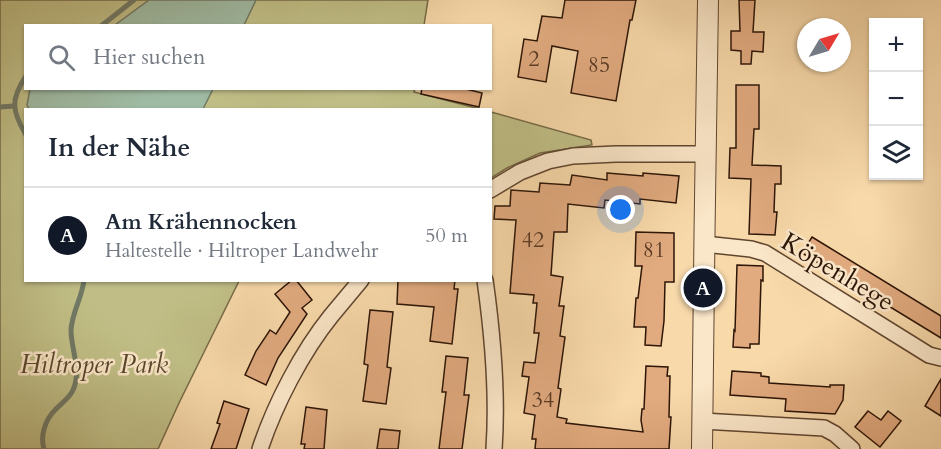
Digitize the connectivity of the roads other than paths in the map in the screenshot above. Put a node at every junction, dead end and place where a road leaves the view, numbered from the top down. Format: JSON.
{"nodes":[{"id":1,"x":708,"y":0,"type":"edge"},
{"id":2,"x":706,"y":154,"type":"junction"},
{"id":3,"x":492,"y":189,"type":"edge"},
{"id":4,"x":704,"y":244,"type":"junction"},
{"id":5,"x":359,"y":282,"type":"edge"},
{"id":6,"x":485,"y":282,"type":"edge"},
{"id":7,"x":941,"y":358,"type":"edge"},
{"id":8,"x":702,"y":421,"type":"junction"},
{"id":9,"x":260,"y":449,"type":"edge"},
{"id":10,"x":495,"y":449,"type":"edge"},
{"id":11,"x":702,"y":449,"type":"edge"},
{"id":12,"x":852,"y":449,"type":"edge"}],
"edges":[{"from":1,"to":2,"type":"street"},
{"from":2,"to":3,"type":"street"},
{"from":2,"to":4,"type":"street"},
{"from":4,"to":7,"type":"street","name":"Köpenhege"},
{"from":4,"to":8,"type":"street"},
{"from":5,"to":9,"type":"street"},
{"from":6,"to":10,"type":"street"},
{"from":8,"to":11,"type":"street"},
{"from":8,"to":12,"type":"street"}]}
